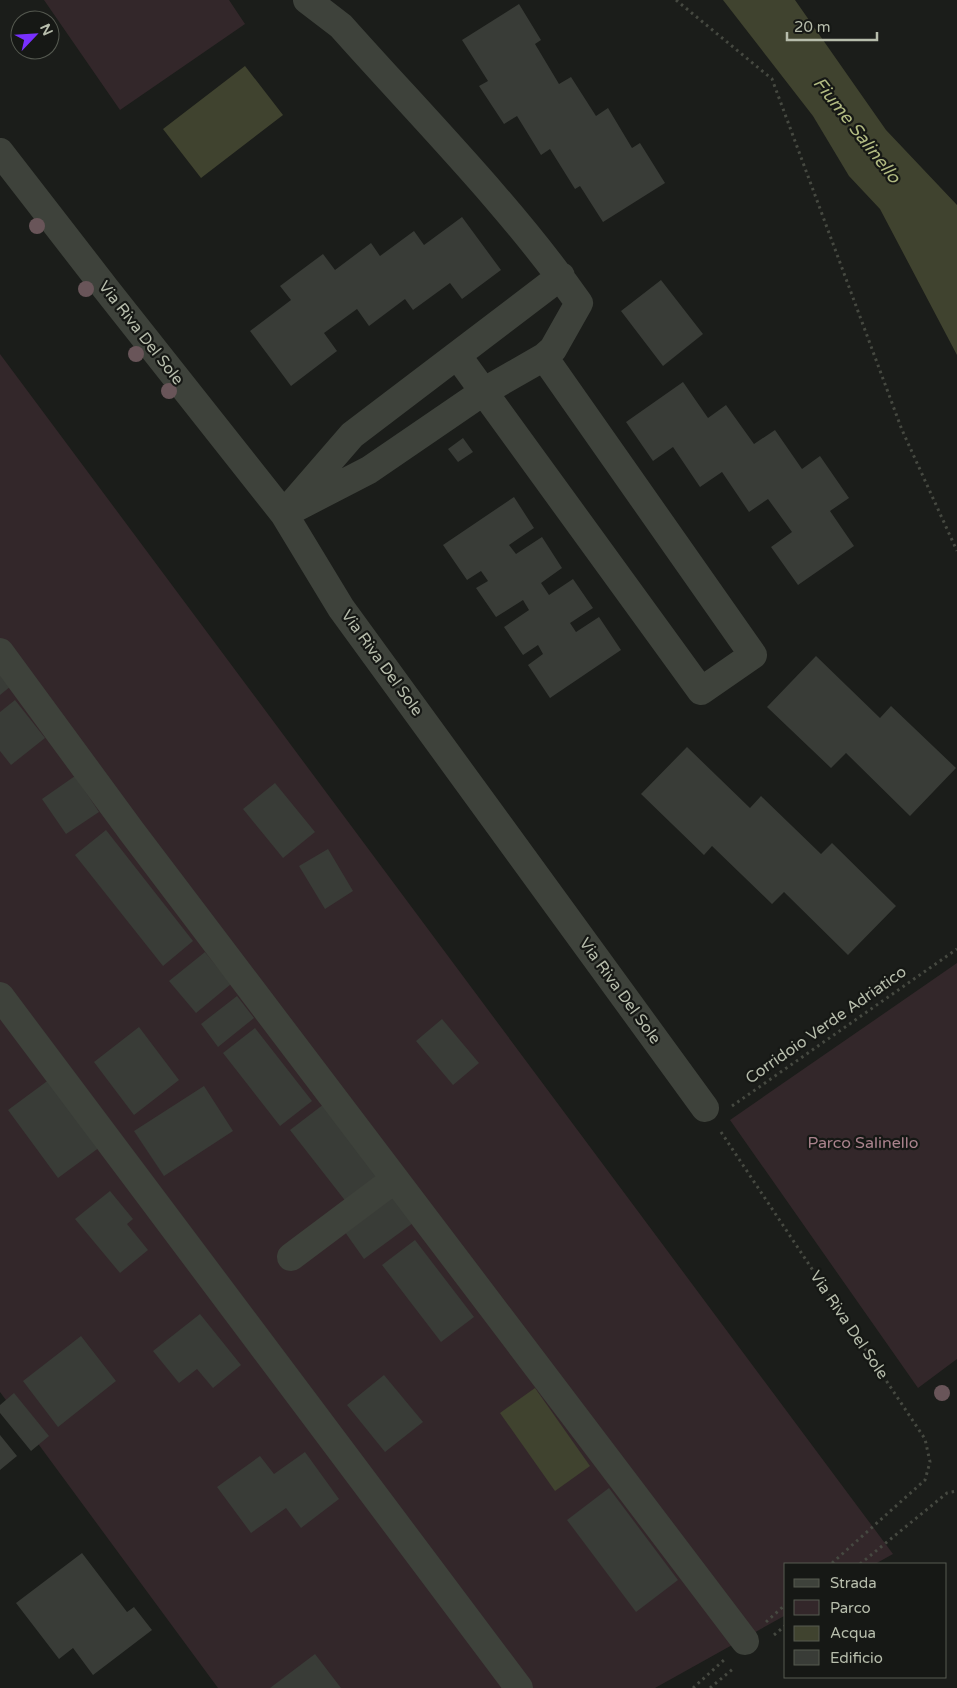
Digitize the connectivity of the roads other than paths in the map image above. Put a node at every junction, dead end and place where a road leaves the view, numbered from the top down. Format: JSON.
{"nodes":[{"id":1,"x":307,"y":0,"type":"edge"},
{"id":2,"x":0,"y":152,"type":"edge"},
{"id":3,"x":561,"y":276,"type":"junction"},
{"id":4,"x":457,"y":355,"type":"junction"},
{"id":5,"x":544,"y":357,"type":"junction"},
{"id":6,"x":483,"y":392,"type":"junction"},
{"id":7,"x":284,"y":514,"type":"junction"},
{"id":8,"x":0,"y":652,"type":"edge"},
{"id":9,"x":0,"y":996,"type":"edge"},
{"id":10,"x":705,"y":1108,"type":"road end"},
{"id":11,"x":395,"y":1179,"type":"junction"},
{"id":12,"x":291,"y":1257,"type":"dead end"},
{"id":13,"x":745,"y":1641,"type":"dead end"},
{"id":14,"x":519,"y":1688,"type":"edge"}],
"edges":[{"from":1,"to":3,"type":"street"},
{"from":2,"to":7,"type":"street","name":"Via Riva Del Sole"},
{"from":3,"to":4,"type":"street"},
{"from":3,"to":5,"type":"street"},
{"from":4,"to":6,"type":"street"},
{"from":4,"to":7,"type":"street"},
{"from":5,"to":6,"type":"street"},
{"from":5,"to":6,"type":"street"},
{"from":6,"to":7,"type":"street"},
{"from":7,"to":10,"type":"street","name":"Via Riva Del Sole"},
{"from":8,"to":11,"type":"street"},
{"from":9,"to":14,"type":"street"},
{"from":11,"to":12,"type":"street"},
{"from":11,"to":13,"type":"street"}]}
